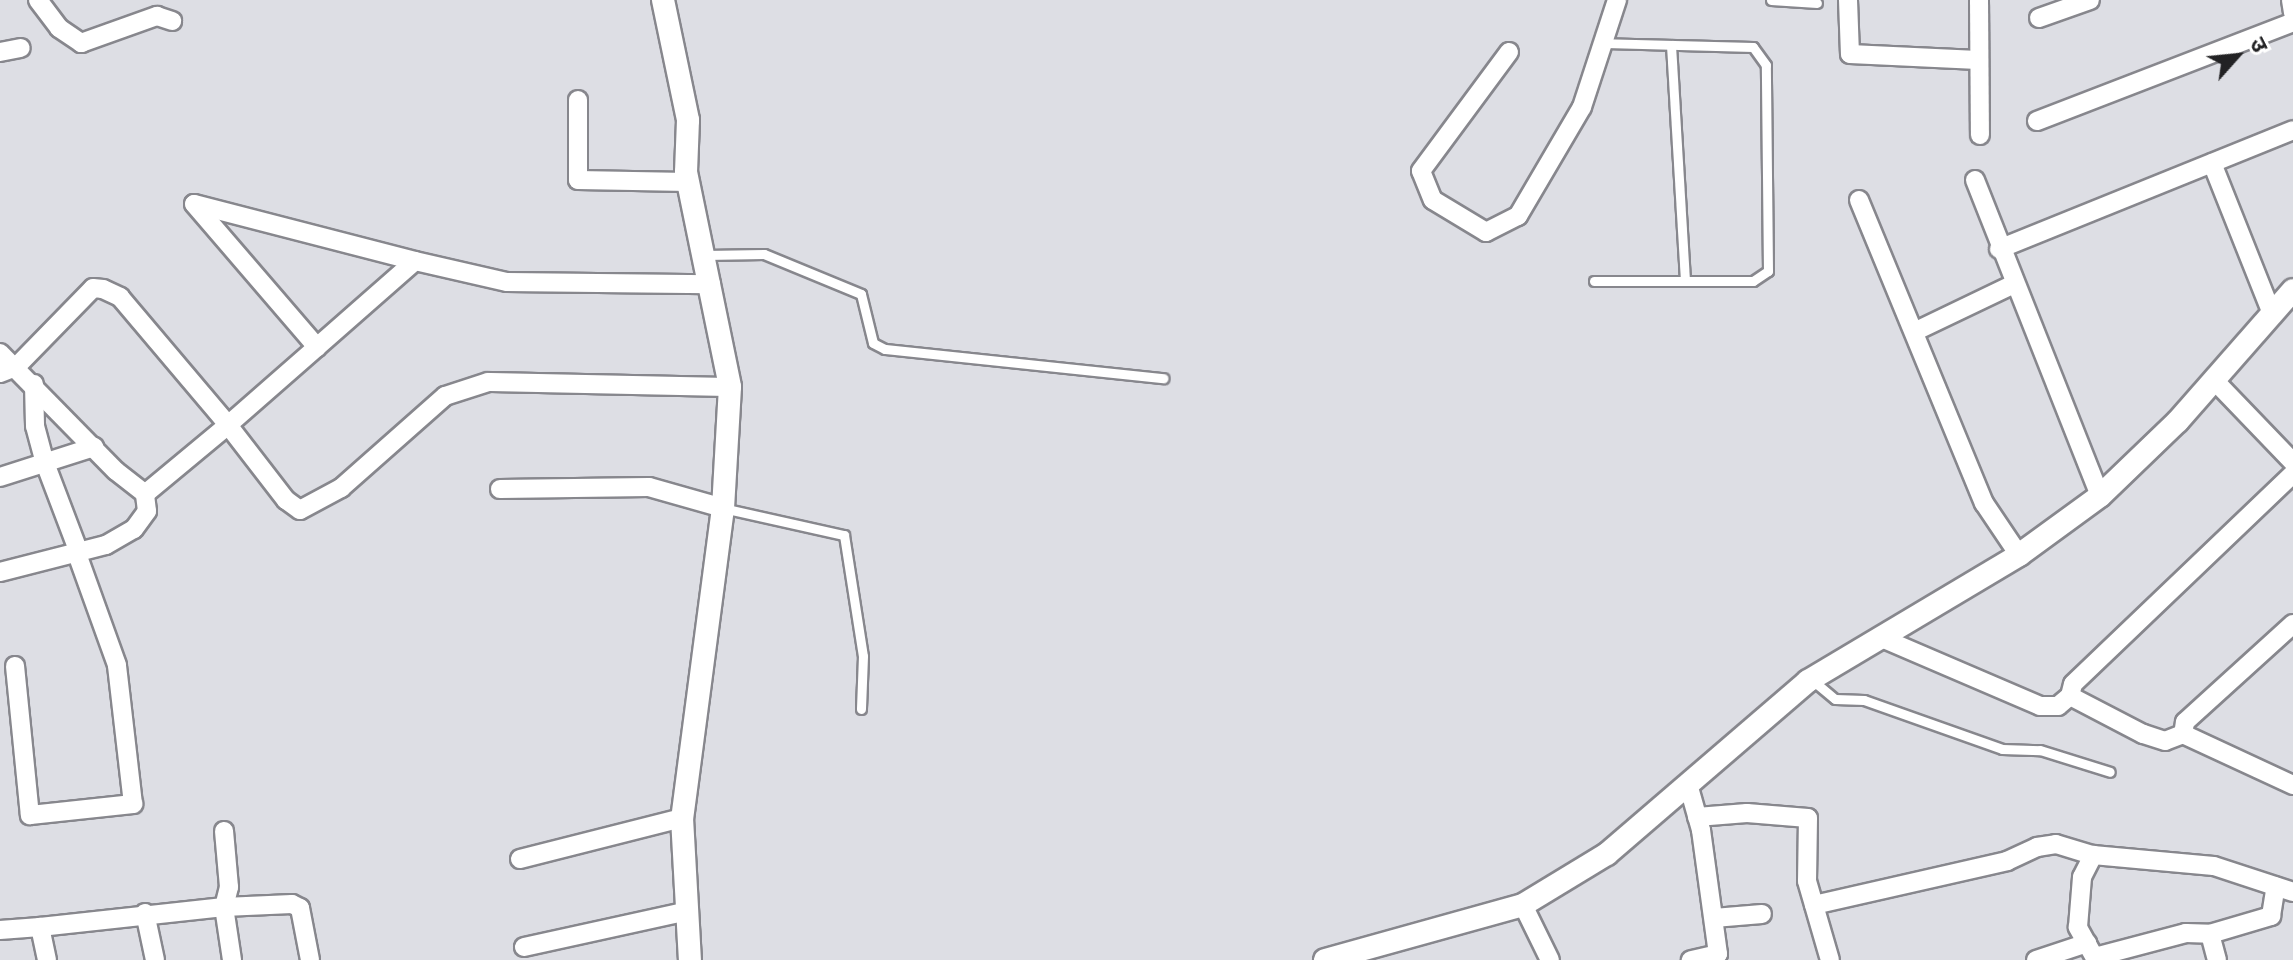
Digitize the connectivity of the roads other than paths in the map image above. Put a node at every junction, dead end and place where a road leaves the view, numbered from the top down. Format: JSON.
{"nodes":[{"id":1,"x":38,"y":0,"type":"edge"},
{"id":2,"x":663,"y":0,"type":"edge"},
{"id":3,"x":1617,"y":0,"type":"edge"},
{"id":4,"x":1771,"y":0,"type":"edge"},
{"id":5,"x":1848,"y":0,"type":"edge"},
{"id":6,"x":2090,"y":0,"type":"edge"},
{"id":7,"x":2291,"y":0,"type":"edge"},
{"id":8,"x":1817,"y":3,"type":"dead end"},
{"id":9,"x":1983,"y":4,"type":"edge"},
{"id":10,"x":2293,"y":13,"type":"edge"},
{"id":11,"x":2039,"y":18,"type":"dead end"},
{"id":12,"x":172,"y":21,"type":"dead end"},
{"id":13,"x":2293,"y":22,"type":"edge"},
{"id":14,"x":1605,"y":43,"type":"junction"},
{"id":15,"x":1671,"y":45,"type":"junction"},
{"id":16,"x":21,"y":48,"type":"dead end"},
{"id":17,"x":0,"y":52,"type":"edge"},
{"id":18,"x":1509,"y":52,"type":"dead end"},
{"id":19,"x":1978,"y":60,"type":"junction"},
{"id":20,"x":578,"y":100,"type":"dead end"},
{"id":21,"x":2037,"y":121,"type":"dead end"},
{"id":22,"x":2293,"y":130,"type":"edge"},
{"id":23,"x":1980,"y":135,"type":"dead end"},
{"id":24,"x":2212,"y":163,"type":"junction"},
{"id":25,"x":1975,"y":180,"type":"dead end"},
{"id":26,"x":688,"y":182,"type":"junction"},
{"id":27,"x":1859,"y":200,"type":"dead end"},
{"id":28,"x":1999,"y":249,"type":"junction"},
{"id":29,"x":705,"y":255,"type":"junction"},
{"id":30,"x":415,"y":261,"type":"junction"},
{"id":31,"x":1594,"y":281,"type":"dead end"},
{"id":32,"x":1685,"y":281,"type":"junction"},
{"id":33,"x":711,"y":284,"type":"junction"},
{"id":34,"x":2014,"y":284,"type":"junction"},
{"id":35,"x":2293,"y":290,"type":"edge"},
{"id":36,"x":2272,"y":314,"type":"junction"},
{"id":37,"x":1916,"y":331,"type":"junction"},
{"id":38,"x":317,"y":347,"type":"junction"},
{"id":39,"x":0,"y":353,"type":"edge"},
{"id":40,"x":8,"y":370,"type":"edge"},
{"id":41,"x":1163,"y":378,"type":"dead end"},
{"id":42,"x":2214,"y":380,"type":"junction"},
{"id":43,"x":34,"y":384,"type":"junction"},
{"id":44,"x":730,"y":387,"type":"junction"},
{"id":45,"x":228,"y":425,"type":"junction"},
{"id":46,"x":94,"y":447,"type":"junction"},
{"id":47,"x":2293,"y":462,"type":"edge"},
{"id":48,"x":45,"y":463,"type":"junction"},
{"id":49,"x":2293,"y":474,"type":"edge"},
{"id":50,"x":0,"y":477,"type":"edge"},
{"id":51,"x":500,"y":489,"type":"dead end"},
{"id":52,"x":145,"y":494,"type":"junction"},
{"id":53,"x":2100,"y":496,"type":"junction"},
{"id":54,"x":723,"y":508,"type":"junction"},
{"id":55,"x":77,"y":551,"type":"junction"},
{"id":56,"x":2019,"y":555,"type":"junction"},
{"id":57,"x":0,"y":572,"type":"edge"},
{"id":58,"x":2293,"y":624,"type":"edge"},
{"id":59,"x":1884,"y":639,"type":"junction"},
{"id":60,"x":15,"y":666,"type":"dead end"},
{"id":61,"x":1811,"y":679,"type":"junction"},
{"id":62,"x":2070,"y":696,"type":"junction"},
{"id":63,"x":861,"y":709,"type":"dead end"},
{"id":64,"x":2183,"y":734,"type":"junction"},
{"id":65,"x":2110,"y":772,"type":"dead end"},
{"id":66,"x":2292,"y":783,"type":"edge"},
{"id":67,"x":1688,"y":784,"type":"junction"},
{"id":68,"x":1697,"y":817,"type":"junction"},
{"id":69,"x":682,"y":818,"type":"junction"},
{"id":70,"x":224,"y":831,"type":"dead end"},
{"id":71,"x":2093,"y":855,"type":"junction"},
{"id":72,"x":520,"y":859,"type":"dead end"},
{"id":73,"x":2285,"y":889,"type":"edge"},
{"id":74,"x":1523,"y":905,"type":"junction"},
{"id":75,"x":1814,"y":905,"type":"junction"},
{"id":76,"x":224,"y":907,"type":"junction"},
{"id":77,"x":688,"y":911,"type":"junction"},
{"id":78,"x":145,"y":913,"type":"junction"},
{"id":79,"x":1762,"y":914,"type":"dead end"},
{"id":80,"x":1714,"y":918,"type":"junction"},
{"id":81,"x":40,"y":927,"type":"junction"},
{"id":82,"x":0,"y":930,"type":"edge"},
{"id":83,"x":2210,"y":934,"type":"junction"},
{"id":84,"x":524,"y":947,"type":"dead end"},
{"id":85,"x":2092,"y":953,"type":"edge"},
{"id":86,"x":1719,"y":957,"type":"edge"},
{"id":87,"x":47,"y":960,"type":"edge"},
{"id":88,"x":155,"y":960,"type":"edge"},
{"id":89,"x":232,"y":960,"type":"edge"},
{"id":90,"x":310,"y":960,"type":"edge"},
{"id":91,"x":690,"y":960,"type":"edge"},
{"id":92,"x":1326,"y":960,"type":"edge"},
{"id":93,"x":1550,"y":960,"type":"edge"},
{"id":94,"x":1691,"y":960,"type":"edge"},
{"id":95,"x":1830,"y":960,"type":"edge"},
{"id":96,"x":2036,"y":960,"type":"edge"},
{"id":97,"x":2217,"y":960,"type":"edge"}],
"edges":[{"from":1,"to":12,"type":"street"},
{"from":2,"to":26,"type":"street"},
{"from":3,"to":14,"type":"street"},
{"from":4,"to":8,"type":"lane"},
{"from":5,"to":19,"type":"street"},
{"from":6,"to":11,"type":"street"},
{"from":7,"to":10,"type":"street"},
{"from":9,"to":19,"type":"street"},
{"from":13,"to":21,"type":"street"},
{"from":14,"to":15,"type":"lane"},
{"from":14,"to":18,"type":"street"},
{"from":15,"to":32,"type":"lane"},
{"from":15,"to":32,"type":"lane"},
{"from":16,"to":17,"type":"street"},
{"from":19,"to":23,"type":"street"},
{"from":20,"to":26,"type":"street"},
{"from":22,"to":24,"type":"street"},
{"from":24,"to":28,"type":"street"},
{"from":24,"to":36,"type":"street"},
{"from":25,"to":28,"type":"street"},
{"from":26,"to":29,"type":"street"},
{"from":27,"to":37,"type":"street"},
{"from":28,"to":34,"type":"street"},
{"from":29,"to":33,"type":"street"},
{"from":29,"to":41,"type":"lane"},
{"from":30,"to":33,"type":"street"},
{"from":30,"to":38,"type":"street"},
{"from":30,"to":38,"type":"street"},
{"from":31,"to":32,"type":"lane"},
{"from":33,"to":44,"type":"street"},
{"from":34,"to":37,"type":"street"},
{"from":34,"to":53,"type":"street"},
{"from":35,"to":36,"type":"street"},
{"from":36,"to":42,"type":"street"},
{"from":37,"to":56,"type":"street"},
{"from":38,"to":45,"type":"street"},
{"from":39,"to":40,"type":"street"},
{"from":40,"to":43,"type":"street"},
{"from":40,"to":45,"type":"street"},
{"from":42,"to":47,"type":"street"},
{"from":42,"to":53,"type":"street"},
{"from":43,"to":46,"type":"street"},
{"from":43,"to":48,"type":"street"},
{"from":44,"to":45,"type":"street"},
{"from":44,"to":54,"type":"street"},
{"from":45,"to":52,"type":"street"},
{"from":46,"to":48,"type":"street"},
{"from":46,"to":52,"type":"street"},
{"from":48,"to":50,"type":"street"},
{"from":48,"to":55,"type":"street"},
{"from":49,"to":62,"type":"street"},
{"from":51,"to":54,"type":"street"},
{"from":52,"to":55,"type":"street"},
{"from":53,"to":56,"type":"street"},
{"from":54,"to":63,"type":"lane"},
{"from":54,"to":69,"type":"street"},
{"from":55,"to":57,"type":"street"},
{"from":55,"to":60,"type":"street"},
{"from":56,"to":59,"type":"street"},
{"from":58,"to":64,"type":"street"},
{"from":59,"to":61,"type":"street"},
{"from":59,"to":62,"type":"street"},
{"from":61,"to":65,"type":"lane"},
{"from":61,"to":67,"type":"street"},
{"from":62,"to":64,"type":"street"},
{"from":64,"to":66,"type":"street"},
{"from":67,"to":68,"type":"street"},
{"from":67,"to":74,"type":"street"},
{"from":68,"to":75,"type":"street"},
{"from":68,"to":80,"type":"street"},
{"from":69,"to":72,"type":"street"},
{"from":69,"to":77,"type":"street"},
{"from":70,"to":76,"type":"street"},
{"from":71,"to":73,"type":"street"},
{"from":71,"to":75,"type":"street"},
{"from":71,"to":85,"type":"street"},
{"from":73,"to":83,"type":"street"},
{"from":74,"to":92,"type":"street"},
{"from":74,"to":93,"type":"street"},
{"from":75,"to":95,"type":"street"},
{"from":76,"to":78,"type":"street"},
{"from":76,"to":89,"type":"street"},
{"from":76,"to":90,"type":"street"},
{"from":77,"to":84,"type":"street"},
{"from":77,"to":91,"type":"street"},
{"from":78,"to":81,"type":"street"},
{"from":78,"to":88,"type":"street"},
{"from":79,"to":80,"type":"street"},
{"from":80,"to":86,"type":"street"},
{"from":81,"to":82,"type":"street"},
{"from":81,"to":87,"type":"street"},
{"from":83,"to":85,"type":"street"},
{"from":83,"to":97,"type":"street"},
{"from":85,"to":96,"type":"street"},
{"from":86,"to":94,"type":"street"}]}
